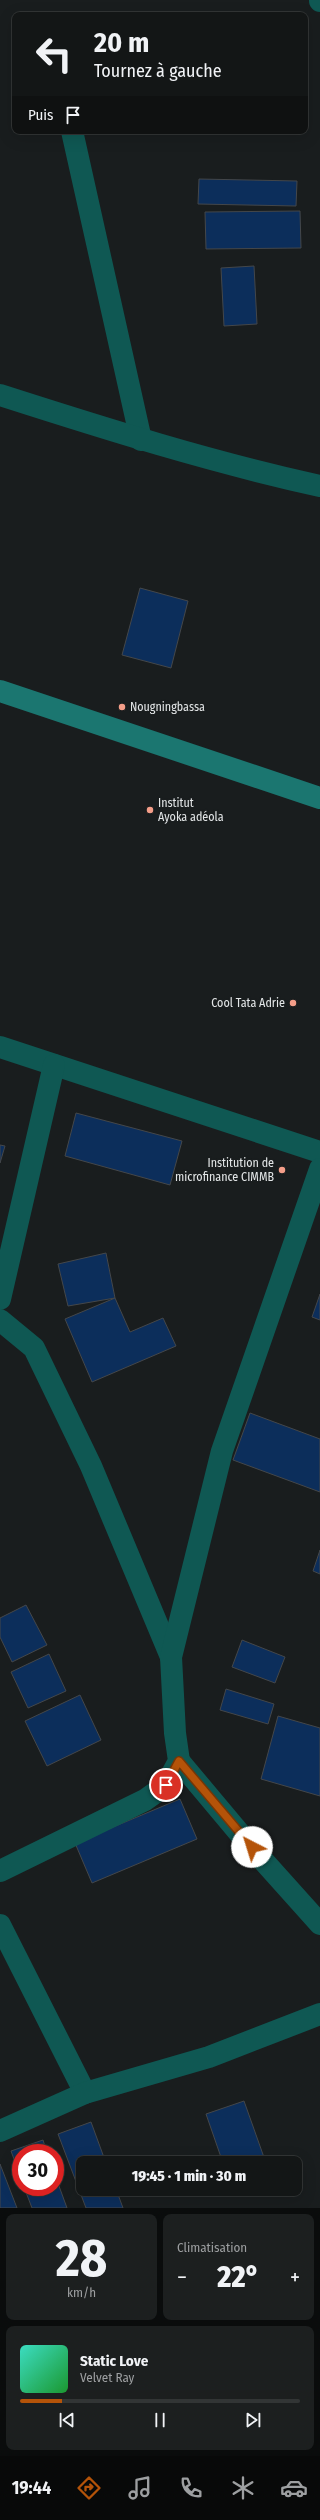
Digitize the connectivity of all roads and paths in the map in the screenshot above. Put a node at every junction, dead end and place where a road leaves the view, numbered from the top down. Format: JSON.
{"nodes":[{"id":1,"x":73,"y":134,"type":"edge"},
{"id":2,"x":0,"y":396,"type":"edge"},
{"id":3,"x":141,"y":440,"type":"junction"},
{"id":4,"x":320,"y":486,"type":"edge"},
{"id":5,"x":0,"y":691,"type":"edge"},
{"id":6,"x":320,"y":798,"type":"edge"},
{"id":7,"x":0,"y":1047,"type":"edge"},
{"id":8,"x":54,"y":1065,"type":"junction"},
{"id":9,"x":320,"y":1152,"type":"edge"},
{"id":10,"x":320,"y":1169,"type":"edge"},
{"id":11,"x":0,"y":1299,"type":"edge"},
{"id":12,"x":0,"y":1320,"type":"edge"},
{"id":13,"x":171,"y":1657,"type":"junction"},
{"id":14,"x":179,"y":1761,"type":"junction"},
{"id":15,"x":0,"y":1871,"type":"edge"},
{"id":16,"x":320,"y":1924,"type":"edge"},
{"id":17,"x":0,"y":1925,"type":"edge"},
{"id":18,"x":320,"y":2014,"type":"edge"},
{"id":19,"x":85,"y":2093,"type":"junction"},
{"id":20,"x":0,"y":2131,"type":"edge"}],
"edges":[{"from":1,"to":3,"type":"street"},
{"from":2,"to":3,"type":"street"},
{"from":3,"to":4,"type":"street"},
{"from":5,"to":6,"type":"main road"},
{"from":7,"to":8,"type":"street"},
{"from":8,"to":9,"type":"street"},
{"from":8,"to":11,"type":"street"},
{"from":10,"to":13,"type":"street"},
{"from":12,"to":13,"type":"street"},
{"from":13,"to":14,"type":"street"},
{"from":14,"to":15,"type":"street"},
{"from":14,"to":16,"type":"street"},
{"from":17,"to":19,"type":"street"},
{"from":18,"to":19,"type":"street"},
{"from":19,"to":20,"type":"street"}]}
